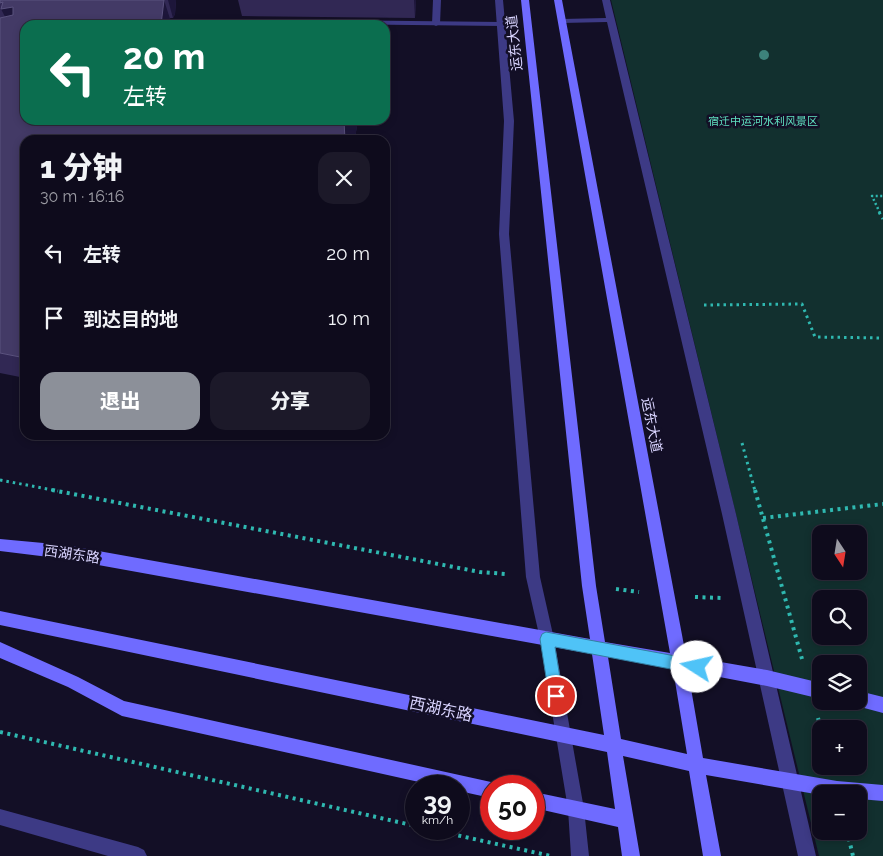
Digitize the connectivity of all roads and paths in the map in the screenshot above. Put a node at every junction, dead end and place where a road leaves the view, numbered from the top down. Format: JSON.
{"nodes":[{"id":1,"x":437,"y":0,"type":"edge"},
{"id":2,"x":499,"y":0,"type":"edge"},
{"id":3,"x":525,"y":0,"type":"edge"},
{"id":4,"x":558,"y":0,"type":"edge"},
{"id":5,"x":606,"y":0,"type":"edge"},
{"id":6,"x":611,"y":20,"type":"junction"},
{"id":7,"x":562,"y":21,"type":"junction"},
{"id":8,"x":390,"y":23,"type":"edge"},
{"id":9,"x":436,"y":24,"type":"junction"},
{"id":10,"x":502,"y":24,"type":"junction"},
{"id":11,"x":883,"y":196,"type":"edge"},
{"id":12,"x":883,"y":219,"type":"edge"},
{"id":13,"x":704,"y":305,"type":"dead end"},
{"id":14,"x":883,"y":338,"type":"edge"},
{"id":15,"x":0,"y":480,"type":"edge"},
{"id":16,"x":883,"y":504,"type":"edge"},
{"id":17,"x":763,"y":518,"type":"dead end"},
{"id":18,"x":0,"y":545,"type":"edge"},
{"id":19,"x":533,"y":577,"type":"junction"},
{"id":20,"x":589,"y":586,"type":"junction"},
{"id":21,"x":668,"y":596,"type":"junction"},
{"id":22,"x":748,"y":600,"type":"junction"},
{"id":23,"x":0,"y":618,"type":"edge"},
{"id":24,"x":546,"y":639,"type":"junction"},
{"id":25,"x":598,"y":649,"type":"junction"},
{"id":26,"x":0,"y":650,"type":"edge"},
{"id":27,"x":679,"y":664,"type":"junction"},
{"id":28,"x":767,"y":678,"type":"junction"},
{"id":29,"x":812,"y":689,"type":"edge"},
{"id":30,"x":867,"y":701,"type":"edge"},
{"id":31,"x":883,"y":705,"type":"edge"},
{"id":32,"x":0,"y":732,"type":"edge"},
{"id":33,"x":562,"y":733,"type":"junction"},
{"id":34,"x":615,"y":746,"type":"junction"},
{"id":35,"x":698,"y":765,"type":"junction"},
{"id":36,"x":790,"y":781,"type":"junction"},
{"id":37,"x":480,"y":788,"type":"edge"},
{"id":38,"x":883,"y":793,"type":"edge"},
{"id":39,"x":545,"y":802,"type":"edge"},
{"id":40,"x":576,"y":809,"type":"junction"},
{"id":41,"x":0,"y":817,"type":"edge"},
{"id":42,"x":625,"y":820,"type":"junction"},
{"id":43,"x":405,"y":824,"type":"edge"},
{"id":44,"x":470,"y":838,"type":"edge"},
{"id":45,"x":849,"y":840,"type":"edge"},
{"id":46,"x":138,"y":856,"type":"edge"},
{"id":47,"x":552,"y":856,"type":"edge"},
{"id":48,"x":580,"y":856,"type":"edge"},
{"id":49,"x":631,"y":856,"type":"edge"},
{"id":50,"x":712,"y":856,"type":"edge"},
{"id":51,"x":807,"y":856,"type":"edge"},
{"id":52,"x":853,"y":856,"type":"edge"}],
"edges":[{"from":1,"to":9,"type":"street"},
{"from":2,"to":10,"type":"street"},
{"from":3,"to":20,"type":"main road","name":"运东大道"},
{"from":4,"to":7,"type":"main road","name":"运东大道"},
{"from":5,"to":6,"type":"street"},
{"from":6,"to":7,"type":"street"},
{"from":6,"to":22,"type":"street"},
{"from":7,"to":21,"type":"main road","name":"运东大道"},
{"from":8,"to":9,"type":"street"},
{"from":9,"to":10,"type":"street"},
{"from":10,"to":19,"type":"street"},
{"from":11,"to":12,"type":"path"},
{"from":13,"to":14,"type":"path"},
{"from":15,"to":19,"type":"path"},
{"from":16,"to":17,"type":"path"},
{"from":18,"to":24,"type":"main road","name":"西湖东路"},
{"from":19,"to":24,"type":"street"},
{"from":20,"to":21,"type":"path"},
{"from":20,"to":25,"type":"main road","name":"运东大道"},
{"from":21,"to":22,"type":"path"},
{"from":21,"to":27,"type":"main road","name":"运东大道"},
{"from":22,"to":28,"type":"street"},
{"from":23,"to":33,"type":"main road","name":"西湖东路"},
{"from":24,"to":25,"type":"main road","name":"西湖东路"},
{"from":24,"to":33,"type":"street"},
{"from":25,"to":27,"type":"main road","name":"西湖东路"},
{"from":25,"to":34,"type":"main road","name":"运东大道"},
{"from":26,"to":37,"type":"main road"},
{"from":27,"to":28,"type":"main road","name":"西湖东路"},
{"from":27,"to":35,"type":"main road","name":"运东大道"},
{"from":28,"to":29,"type":"main road","name":"西湖东路"},
{"from":28,"to":36,"type":"street"},
{"from":30,"to":31,"type":"main road"},
{"from":32,"to":43,"type":"path"},
{"from":33,"to":34,"type":"main road","name":"西湖东路"},
{"from":33,"to":40,"type":"street"},
{"from":34,"to":35,"type":"main road","name":"西湖东路"},
{"from":34,"to":42,"type":"main road","name":"运东大道"},
{"from":35,"to":36,"type":"main road","name":"西湖东路"},
{"from":35,"to":50,"type":"main road","name":"运东大道"},
{"from":36,"to":38,"type":"main road","name":"西湖东路"},
{"from":36,"to":51,"type":"street"},
{"from":39,"to":40,"type":"main road"},
{"from":40,"to":42,"type":"main road"},
{"from":40,"to":48,"type":"street"},
{"from":41,"to":46,"type":"street"},
{"from":42,"to":49,"type":"main road","name":"运东大道"},
{"from":44,"to":47,"type":"path"},
{"from":45,"to":52,"type":"path"}]}
